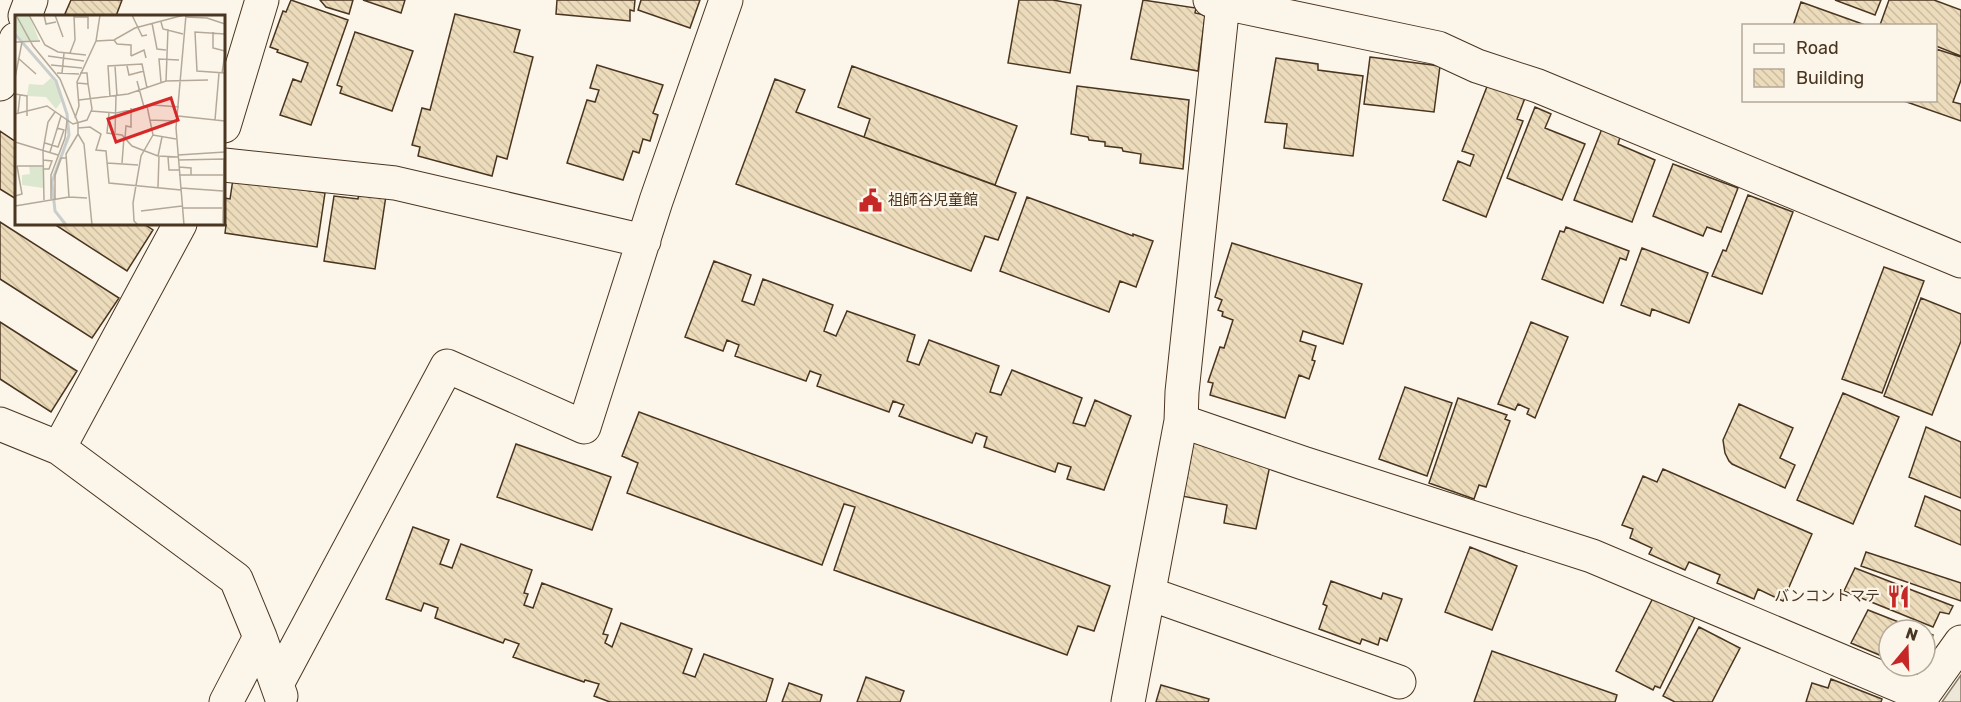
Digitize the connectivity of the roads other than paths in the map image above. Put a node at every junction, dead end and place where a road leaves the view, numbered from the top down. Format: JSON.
{"nodes":[{"id":1,"x":31,"y":0,"type":"edge"},
{"id":2,"x":262,"y":0,"type":"edge"},
{"id":3,"x":726,"y":0,"type":"edge"},
{"id":4,"x":1217,"y":2,"type":"edge"},
{"id":5,"x":25,"y":15,"type":"edge"},
{"id":6,"x":15,"y":42,"type":"edge"},
{"id":7,"x":0,"y":84,"type":"edge"},
{"id":8,"x":225,"y":123,"type":"edge"},
{"id":9,"x":225,"y":165,"type":"edge"},
{"id":10,"x":179,"y":225,"type":"edge"},
{"id":11,"x":644,"y":241,"type":"junction"},
{"id":12,"x":1961,"y":261,"type":"edge"},
{"id":13,"x":1181,"y":421,"type":"junction"},
{"id":14,"x":0,"y":424,"type":"edge"},
{"id":15,"x":59,"y":448,"type":"junction"},
{"id":16,"x":1150,"y":594,"type":"junction"},
{"id":17,"x":260,"y":637,"type":"junction"},
{"id":18,"x":1961,"y":642,"type":"edge"},
{"id":19,"x":1400,"y":682,"type":"dead end"},
{"id":20,"x":280,"y":693,"type":"edge"},
{"id":21,"x":1920,"y":698,"type":"edge"},
{"id":22,"x":226,"y":702,"type":"edge"},
{"id":23,"x":1128,"y":702,"type":"edge"}],
"edges":[{"from":1,"to":5,"type":"street"},
{"from":2,"to":8,"type":"street"},
{"from":3,"to":11,"type":"street"},
{"from":4,"to":12,"type":"street"},
{"from":4,"to":13,"type":"street"},
{"from":6,"to":7,"type":"street"},
{"from":9,"to":11,"type":"street"},
{"from":10,"to":15,"type":"street"},
{"from":11,"to":20,"type":"street"},
{"from":13,"to":16,"type":"street"},
{"from":13,"to":21,"type":"street"},
{"from":14,"to":15,"type":"street"},
{"from":15,"to":17,"type":"street"},
{"from":16,"to":19,"type":"street"},
{"from":16,"to":23,"type":"street"},
{"from":17,"to":20,"type":"street"},
{"from":17,"to":22,"type":"street"},
{"from":18,"to":21,"type":"street"}]}
